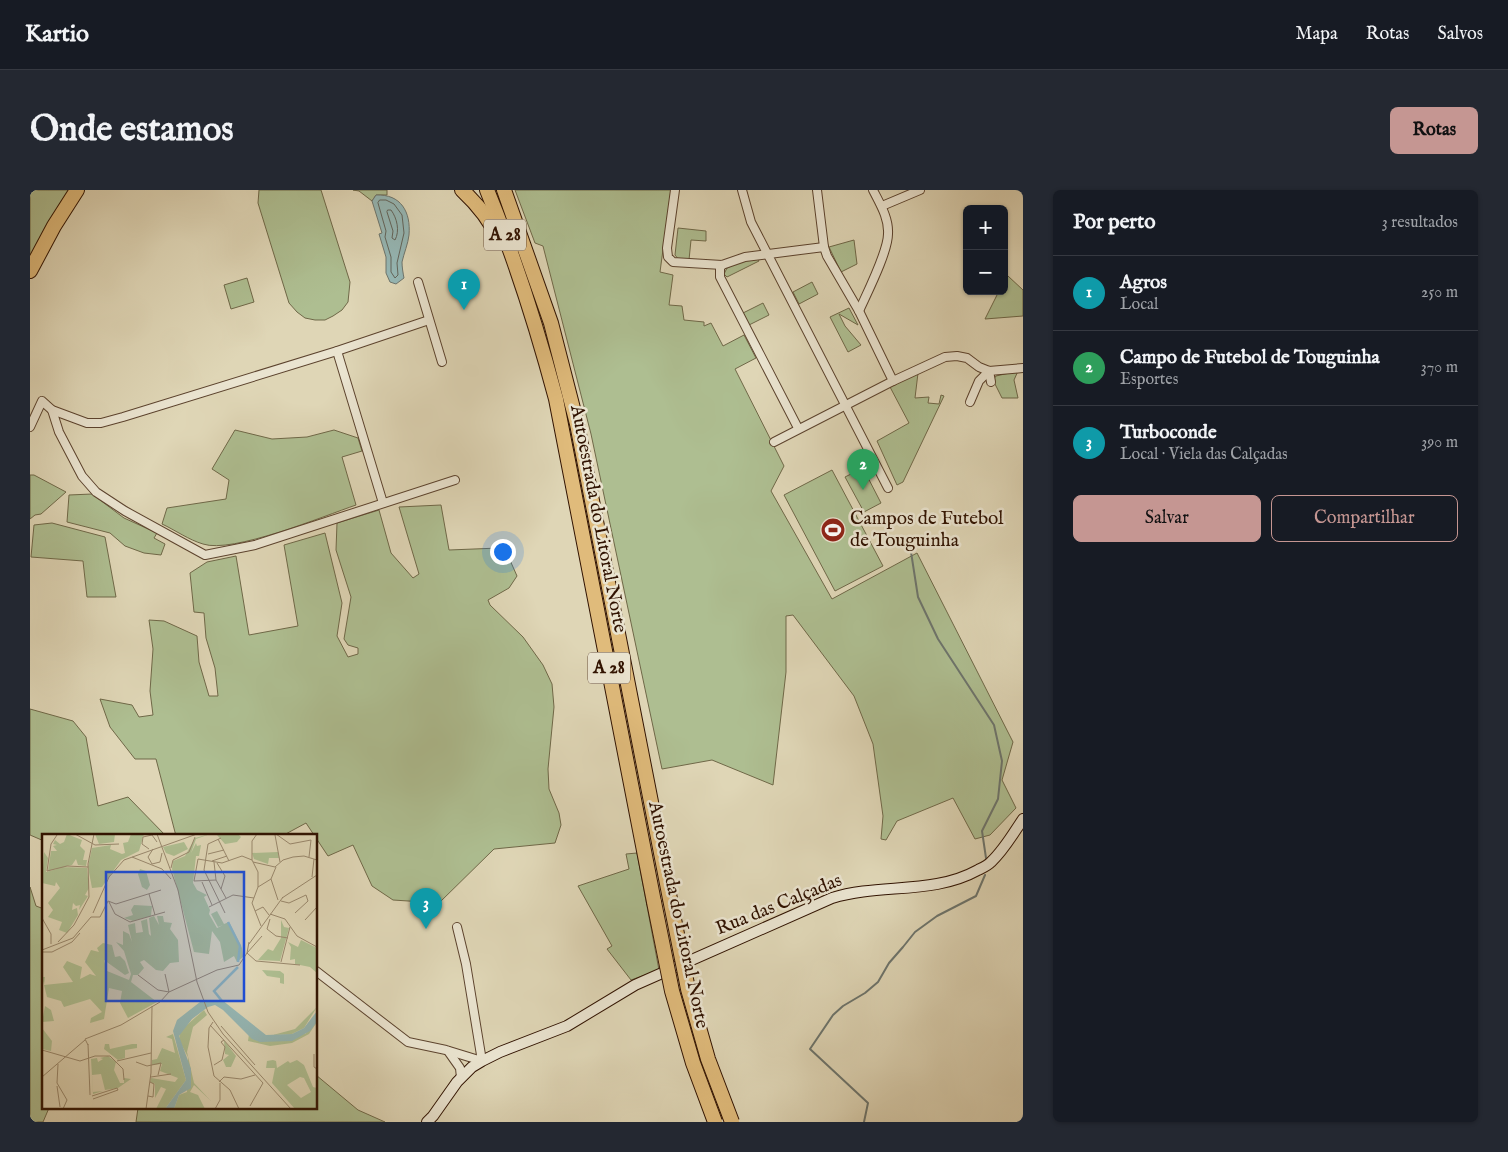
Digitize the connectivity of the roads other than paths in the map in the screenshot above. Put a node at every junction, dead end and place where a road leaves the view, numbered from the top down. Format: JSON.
{"nodes":[{"id":1,"x":76,"y":190,"type":"edge"},
{"id":2,"x":462,"y":190,"type":"edge"},
{"id":3,"x":487,"y":190,"type":"edge"},
{"id":4,"x":504,"y":190,"type":"edge"},
{"id":5,"x":508,"y":190,"type":"edge"},
{"id":6,"x":675,"y":190,"type":"edge"},
{"id":7,"x":742,"y":190,"type":"edge"},
{"id":8,"x":817,"y":190,"type":"edge"},
{"id":9,"x":874,"y":190,"type":"edge"},
{"id":10,"x":917,"y":191,"type":"edge"},
{"id":11,"x":882,"y":206,"type":"junction"},
{"id":12,"x":516,"y":221,"type":"junction"},
{"id":13,"x":824,"y":247,"type":"junction"},
{"id":14,"x":769,"y":254,"type":"junction"},
{"id":15,"x":722,"y":264,"type":"junction"},
{"id":16,"x":30,"y":271,"type":"edge"},
{"id":17,"x":521,"y":280,"type":"junction"},
{"id":18,"x":418,"y":282,"type":"dead end"},
{"id":19,"x":860,"y":311,"type":"junction"},
{"id":20,"x":429,"y":320,"type":"junction"},
{"id":21,"x":337,"y":351,"type":"junction"},
{"id":22,"x":442,"y":362,"type":"dead end"},
{"id":23,"x":1023,"y":368,"type":"edge"},
{"id":24,"x":989,"y":371,"type":"junction"},
{"id":25,"x":893,"y":381,"type":"junction"},
{"id":26,"x":991,"y":382,"type":"dead end"},
{"id":27,"x":970,"y":402,"type":"dead end"},
{"id":28,"x":846,"y":406,"type":"junction"},
{"id":29,"x":52,"y":410,"type":"junction"},
{"id":30,"x":30,"y":426,"type":"edge"},
{"id":31,"x":798,"y":428,"type":"junction"},
{"id":32,"x":774,"y":442,"type":"dead end"},
{"id":33,"x":455,"y":480,"type":"dead end"},
{"id":34,"x":888,"y":488,"type":"dead end"},
{"id":35,"x":383,"y":503,"type":"junction"},
{"id":36,"x":1023,"y":819,"type":"edge"},
{"id":37,"x":457,"y":927,"type":"dead end"},
{"id":38,"x":318,"y":973,"type":"edge"},
{"id":39,"x":446,"y":1050,"type":"junction"},
{"id":40,"x":482,"y":1061,"type":"junction"},
{"id":41,"x":461,"y":1078,"type":"junction"},
{"id":42,"x":427,"y":1122,"type":"edge"},
{"id":43,"x":715,"y":1122,"type":"edge"},
{"id":44,"x":732,"y":1122,"type":"edge"}],
"edges":[{"from":1,"to":16,"type":"highway"},
{"from":2,"to":17,"type":"highway"},
{"from":3,"to":17,"type":"highway","name":"Autoestrada do Litoral Norte","number":"A 28"},
{"from":4,"to":12,"type":"highway","name":"Autoestrada do Litoral Norte","number":"A 28"},
{"from":5,"to":12,"type":"highway"},
{"from":6,"to":15,"type":"street"},
{"from":7,"to":14,"type":"street"},
{"from":8,"to":13,"type":"street"},
{"from":9,"to":11,"type":"street"},
{"from":10,"to":11,"type":"street"},
{"from":11,"to":19,"type":"street"},
{"from":12,"to":44,"type":"highway","name":"Autoestrada do Litoral Norte","number":"A 28","bridge":true},
{"from":13,"to":14,"type":"street"},
{"from":13,"to":19,"type":"street"},
{"from":14,"to":15,"type":"street"},
{"from":14,"to":28,"type":"street"},
{"from":15,"to":31,"type":"street"},
{"from":17,"to":43,"type":"highway","name":"Autoestrada do Litoral Norte","number":"A 28","bridge":true},
{"from":18,"to":20,"type":"street"},
{"from":19,"to":25,"type":"street"},
{"from":20,"to":21,"type":"street"},
{"from":20,"to":22,"type":"street"},
{"from":21,"to":29,"type":"street"},
{"from":21,"to":35,"type":"street"},
{"from":23,"to":24,"type":"street"},
{"from":24,"to":25,"type":"street"},
{"from":24,"to":26,"type":"street"},
{"from":24,"to":27,"type":"street"},
{"from":25,"to":28,"type":"street"},
{"from":28,"to":31,"type":"street"},
{"from":28,"to":34,"type":"street"},
{"from":29,"to":30,"type":"street"},
{"from":29,"to":35,"type":"street"},
{"from":31,"to":32,"type":"street"},
{"from":33,"to":35,"type":"street"},
{"from":36,"to":40,"type":"main road","name":"Rua das Calçadas"},
{"from":37,"to":40,"type":"street"},
{"from":38,"to":39,"type":"street"},
{"from":39,"to":40,"type":"street"},
{"from":39,"to":41,"type":"street"},
{"from":40,"to":41,"type":"main road","name":"Rua das Calçadas"},
{"from":41,"to":42,"type":"main road","name":"Rua das Calçadas"}]}
